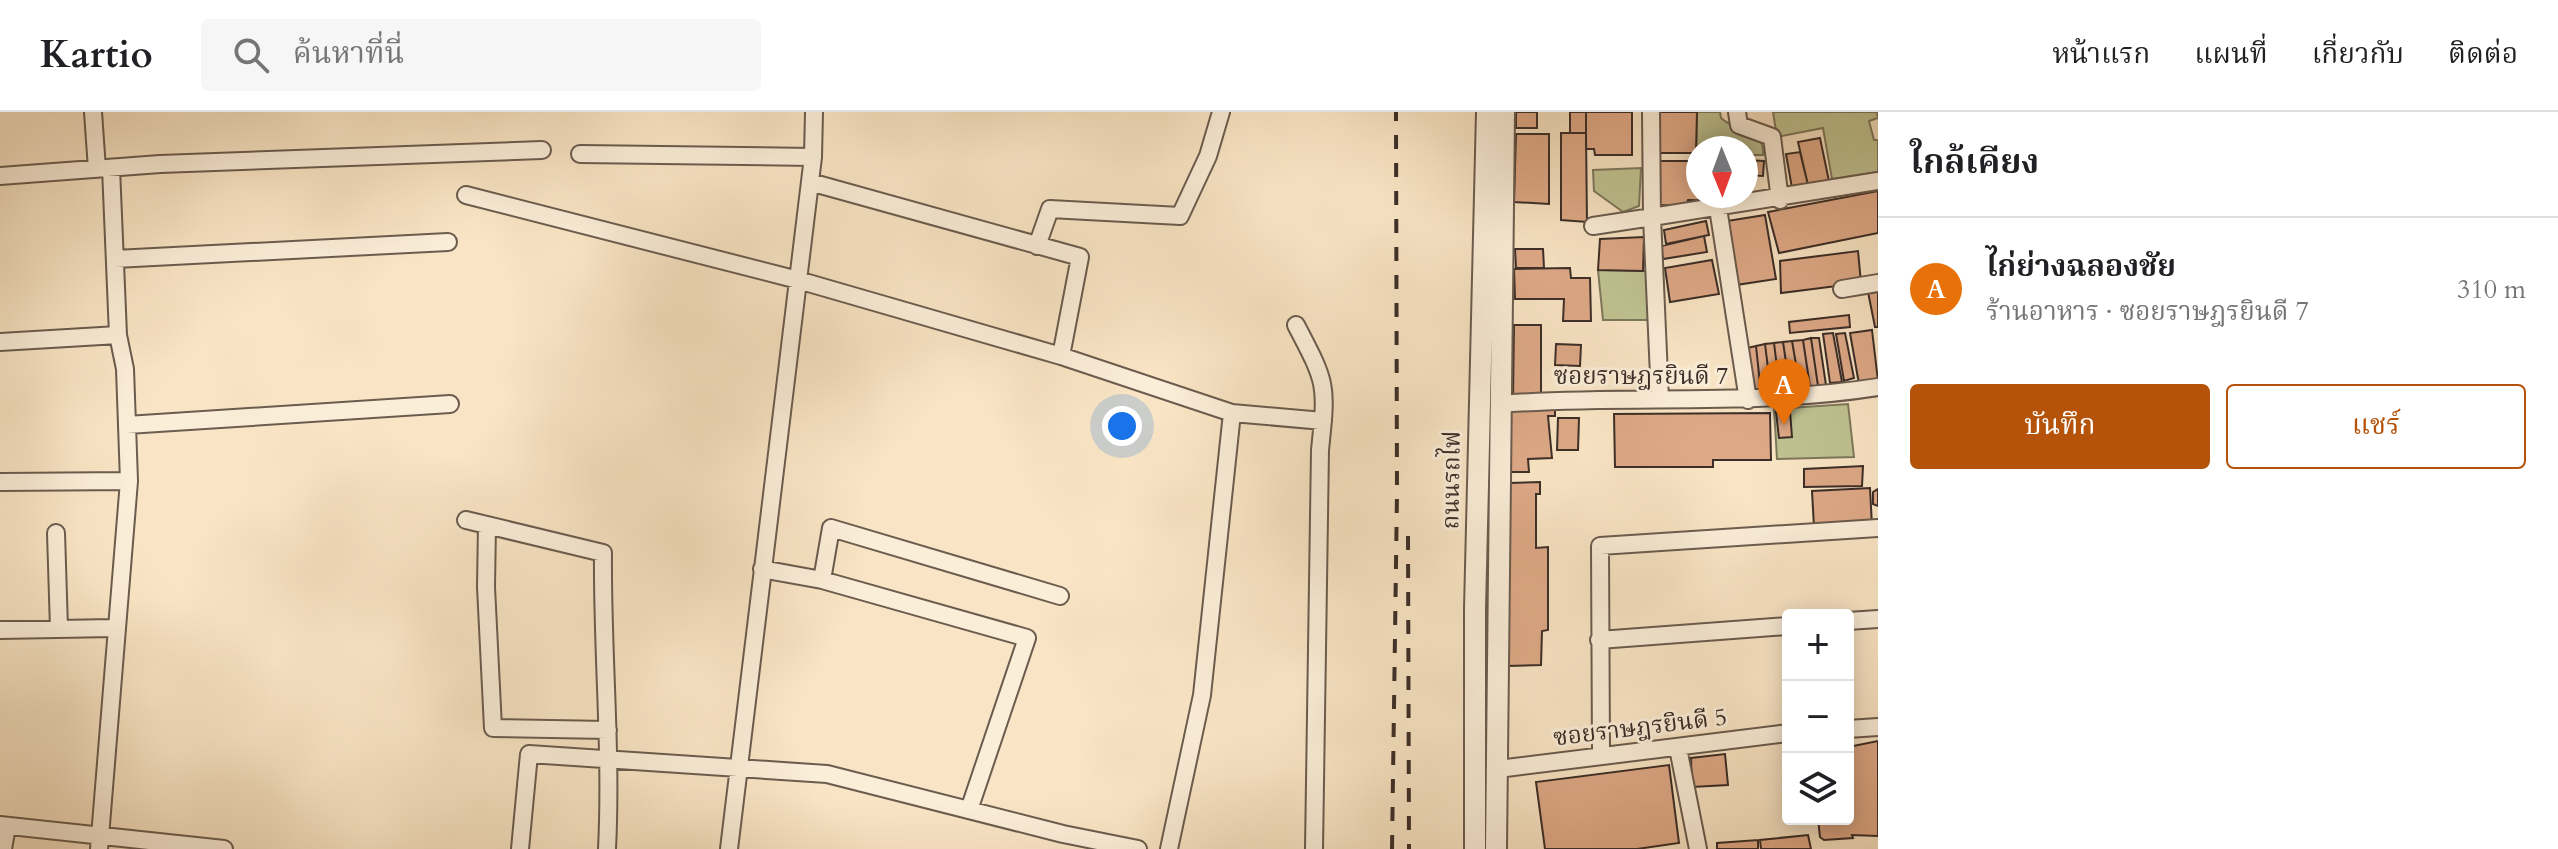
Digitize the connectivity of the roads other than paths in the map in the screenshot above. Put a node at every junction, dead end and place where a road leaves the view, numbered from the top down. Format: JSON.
{"nodes":[{"id":1,"x":93,"y":112,"type":"edge"},
{"id":2,"x":814,"y":112,"type":"edge"},
{"id":3,"x":1221,"y":112,"type":"edge"},
{"id":4,"x":1487,"y":112,"type":"edge"},
{"id":5,"x":1504,"y":112,"type":"edge"},
{"id":6,"x":1651,"y":112,"type":"edge"},
{"id":7,"x":1737,"y":112,"type":"edge"},
{"id":8,"x":542,"y":150,"type":"dead end"},
{"id":9,"x":580,"y":154,"type":"dead end"},
{"id":10,"x":813,"y":157,"type":"junction"},
{"id":11,"x":104,"y":168,"type":"junction"},
{"id":12,"x":0,"y":176,"type":"edge"},
{"id":13,"x":1878,"y":181,"type":"edge"},
{"id":14,"x":810,"y":182,"type":"junction"},
{"id":15,"x":466,"y":195,"type":"dead end"},
{"id":16,"x":1780,"y":200,"type":"junction"},
{"id":17,"x":1758,"y":203,"type":"edge"},
{"id":18,"x":1718,"y":208,"type":"joint"},
{"id":19,"x":1652,"y":217,"type":"junction"},
{"id":20,"x":1593,"y":226,"type":"dead end"},
{"id":21,"x":448,"y":242,"type":"dead end"},
{"id":22,"x":1037,"y":246,"type":"junction"},
{"id":23,"x":115,"y":259,"type":"junction"},
{"id":24,"x":798,"y":280,"type":"junction"},
{"id":25,"x":1878,"y":283,"type":"edge"},
{"id":26,"x":1842,"y":289,"type":"dead end"},
{"id":27,"x":1296,"y":325,"type":"dead end"},
{"id":28,"x":118,"y":335,"type":"junction"},
{"id":29,"x":0,"y":342,"type":"edge"},
{"id":30,"x":1061,"y":356,"type":"junction"},
{"id":31,"x":1878,"y":387,"type":"edge"},
{"id":32,"x":1660,"y":399,"type":"junction"},
{"id":33,"x":1748,"y":400,"type":"junction"},
{"id":34,"x":450,"y":404,"type":"dead end"},
{"id":35,"x":1500,"y":404,"type":"junction"},
{"id":36,"x":1232,"y":413,"type":"junction"},
{"id":37,"x":1323,"y":421,"type":"junction"},
{"id":38,"x":127,"y":425,"type":"junction"},
{"id":39,"x":129,"y":481,"type":"junction"},
{"id":40,"x":0,"y":482,"type":"edge"},
{"id":41,"x":466,"y":520,"type":"dead end"},
{"id":42,"x":487,"y":525,"type":"junction"},
{"id":43,"x":1878,"y":528,"type":"edge"},
{"id":44,"x":56,"y":533,"type":"dead end"},
{"id":45,"x":762,"y":569,"type":"junction"},
{"id":46,"x":822,"y":580,"type":"junction"},
{"id":47,"x":1060,"y":596,"type":"dead end"},
{"id":48,"x":1475,"y":609,"type":"junction"},
{"id":49,"x":1498,"y":609,"type":"junction"},
{"id":50,"x":1878,"y":619,"type":"edge"},
{"id":51,"x":1854,"y":621,"type":"edge"},
{"id":52,"x":1782,"y":626,"type":"edge"},
{"id":53,"x":114,"y":628,"type":"junction"},
{"id":54,"x":59,"y":629,"type":"junction"},
{"id":55,"x":0,"y":630,"type":"edge"},
{"id":56,"x":1599,"y":640,"type":"junction"},
{"id":57,"x":1878,"y":727,"type":"edge"},
{"id":58,"x":1854,"y":729,"type":"edge"},
{"id":59,"x":608,"y":730,"type":"junction"},
{"id":60,"x":1782,"y":734,"type":"edge"},
{"id":61,"x":1678,"y":748,"type":"junction"},
{"id":62,"x":1601,"y":754,"type":"junction"},
{"id":63,"x":611,"y":759,"type":"junction"},
{"id":64,"x":738,"y":766,"type":"junction"},
{"id":65,"x":1498,"y":769,"type":"junction"},
{"id":66,"x":969,"y":810,"type":"junction"},
{"id":67,"x":3,"y":825,"type":"edge"},
{"id":68,"x":100,"y":841,"type":"edge"},
{"id":69,"x":186,"y":847,"type":"edge"},
{"id":70,"x":3,"y":849,"type":"edge"},
{"id":71,"x":224,"y":849,"type":"edge"},
{"id":72,"x":520,"y":849,"type":"edge"},
{"id":73,"x":607,"y":849,"type":"edge"},
{"id":74,"x":729,"y":849,"type":"edge"},
{"id":75,"x":1138,"y":849,"type":"edge"},
{"id":76,"x":1169,"y":849,"type":"edge"},
{"id":77,"x":1314,"y":849,"type":"edge"},
{"id":78,"x":1475,"y":849,"type":"edge"},
{"id":79,"x":1496,"y":849,"type":"edge"},
{"id":80,"x":1698,"y":849,"type":"edge"}],
"edges":[{"from":1,"to":11,"type":"street"},
{"from":2,"to":10,"type":"street"},
{"from":3,"to":22,"type":"street"},
{"from":4,"to":48,"type":"street","name":"ถนนรถไฟ"},
{"from":5,"to":35,"type":"street","name":"ถนนรถไฟ"},
{"from":6,"to":19,"type":"street"},
{"from":7,"to":16,"type":"street"},
{"from":8,"to":11,"type":"street"},
{"from":9,"to":10,"type":"street"},
{"from":10,"to":14,"type":"street"},
{"from":11,"to":12,"type":"street"},
{"from":11,"to":23,"type":"street"},
{"from":13,"to":16,"type":"street"},
{"from":14,"to":22,"type":"street"},
{"from":14,"to":24,"type":"street"},
{"from":15,"to":24,"type":"street"},
{"from":16,"to":17,"type":"street"},
{"from":18,"to":19,"type":"street"},
{"from":18,"to":33,"type":"street"},
{"from":19,"to":20,"type":"street"},
{"from":19,"to":32,"type":"street"},
{"from":21,"to":23,"type":"street"},
{"from":22,"to":30,"type":"street"},
{"from":23,"to":28,"type":"street"},
{"from":24,"to":30,"type":"street"},
{"from":24,"to":45,"type":"street"},
{"from":25,"to":26,"type":"street"},
{"from":27,"to":37,"type":"street"},
{"from":28,"to":29,"type":"street"},
{"from":28,"to":38,"type":"street"},
{"from":30,"to":36,"type":"street"},
{"from":31,"to":33,"type":"street","name":"ซอยราษฎรยินดี 7"},
{"from":32,"to":33,"type":"street","name":"ซอยราษฎรยินดี 7"},
{"from":32,"to":35,"type":"street","name":"ซอยราษฎรยินดี 7"},
{"from":34,"to":38,"type":"street"},
{"from":35,"to":49,"type":"street","name":"ถนนรถไฟ"},
{"from":36,"to":37,"type":"street"},
{"from":36,"to":76,"type":"street"},
{"from":37,"to":77,"type":"street"},
{"from":38,"to":39,"type":"street"},
{"from":39,"to":40,"type":"street"},
{"from":39,"to":53,"type":"street"},
{"from":41,"to":42,"type":"street"},
{"from":42,"to":59,"type":"street"},
{"from":42,"to":59,"type":"street"},
{"from":43,"to":56,"type":"street"},
{"from":44,"to":54,"type":"street"},
{"from":45,"to":46,"type":"street"},
{"from":45,"to":64,"type":"street"},
{"from":46,"to":47,"type":"street"},
{"from":46,"to":66,"type":"street"},
{"from":48,"to":49,"type":"street"},
{"from":48,"to":78,"type":"street","name":"ถนนรถไฟ"},
{"from":49,"to":65,"type":"street","name":"ถนนรถไฟ"},
{"from":50,"to":51,"type":"street"},
{"from":52,"to":56,"type":"street"},
{"from":53,"to":54,"type":"street"},
{"from":53,"to":68,"type":"street"},
{"from":54,"to":55,"type":"street"},
{"from":56,"to":62,"type":"street"},
{"from":57,"to":58,"type":"street"},
{"from":59,"to":63,"type":"street"},
{"from":60,"to":61,"type":"street","name":"ซอยราษฎรยินดี 5"},
{"from":61,"to":62,"type":"street","name":"ซอยราษฎรยินดี 5"},
{"from":61,"to":80,"type":"street"},
{"from":62,"to":65,"type":"street","name":"ซอยราษฎรยินดี 5"},
{"from":63,"to":64,"type":"street"},
{"from":63,"to":72,"type":"street"},
{"from":63,"to":73,"type":"street"},
{"from":64,"to":66,"type":"street"},
{"from":64,"to":74,"type":"street"},
{"from":65,"to":79,"type":"street","name":"ถนนรถไฟ"},
{"from":66,"to":75,"type":"street"},
{"from":67,"to":68,"type":"street"},
{"from":67,"to":70,"type":"street"},
{"from":68,"to":69,"type":"street"},
{"from":69,"to":71,"type":"street"}]}
